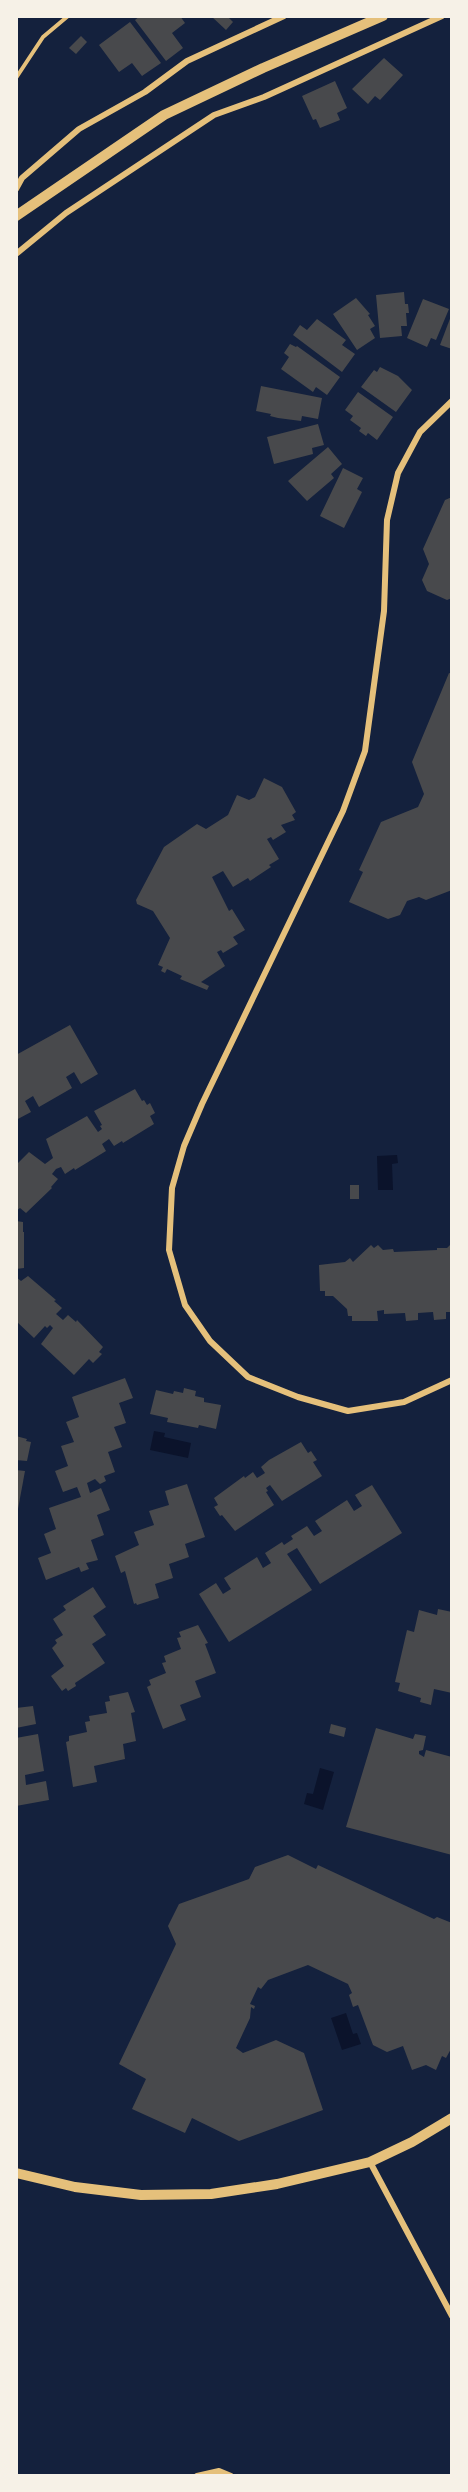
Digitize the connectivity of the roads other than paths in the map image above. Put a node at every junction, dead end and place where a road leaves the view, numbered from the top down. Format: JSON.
{"nodes":[{"id":1,"x":284,"y":16,"type":"edge"},
{"id":2,"x":383,"y":16,"type":"edge"},
{"id":3,"x":442,"y":16,"type":"edge"},
{"id":4,"x":16,"y":189,"type":"edge"},
{"id":5,"x":16,"y":216,"type":"edge"},
{"id":6,"x":16,"y":254,"type":"edge"},
{"id":7,"x":452,"y":401,"type":"edge"},
{"id":8,"x":452,"y":1380,"type":"edge"},
{"id":9,"x":452,"y":2118,"type":"edge"},
{"id":10,"x":370,"y":2162,"type":"junction"},
{"id":11,"x":16,"y":2173,"type":"edge"},
{"id":12,"x":452,"y":2316,"type":"edge"},
{"id":13,"x":197,"y":2475,"type":"edge"},
{"id":14,"x":231,"y":2475,"type":"edge"}],
"edges":[{"from":1,"to":4,"type":"street"},
{"from":2,"to":5,"type":"street"},
{"from":3,"to":6,"type":"street"},
{"from":7,"to":8,"type":"street"},
{"from":9,"to":10,"type":"street"},
{"from":10,"to":11,"type":"street"},
{"from":10,"to":12,"type":"street"},
{"from":13,"to":14,"type":"street"}]}
